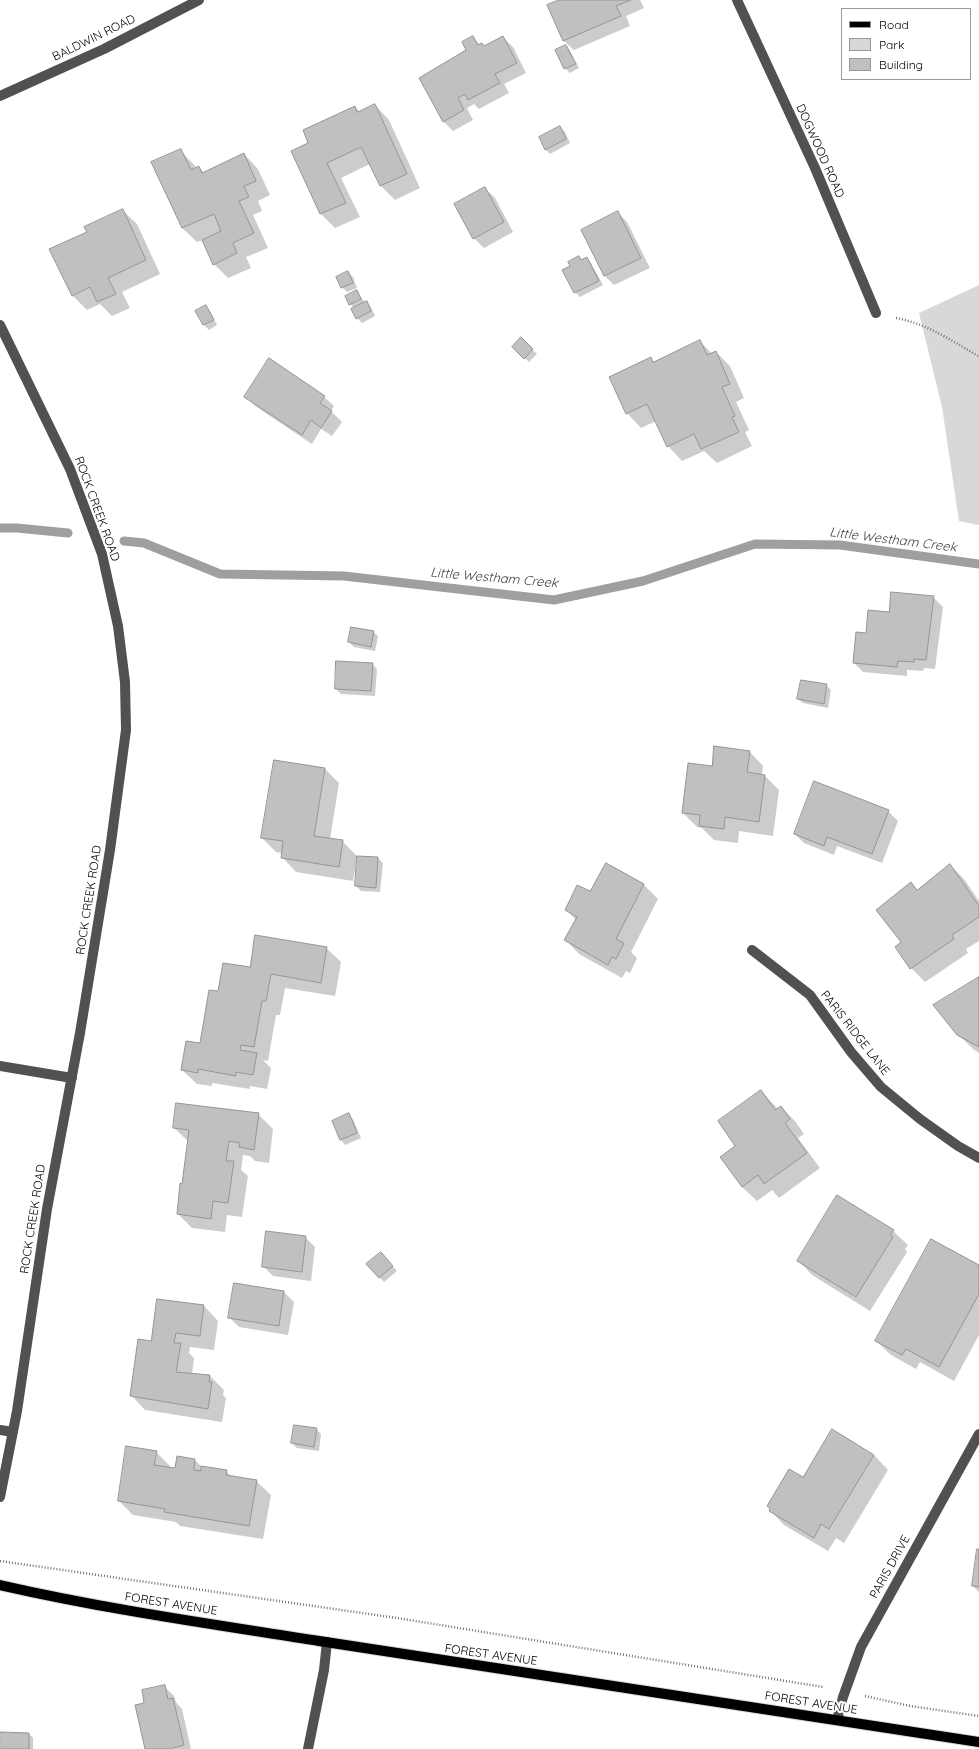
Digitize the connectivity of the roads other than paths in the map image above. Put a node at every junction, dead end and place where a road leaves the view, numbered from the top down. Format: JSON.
{"nodes":[{"id":1,"x":199,"y":0,"type":"edge"},
{"id":2,"x":737,"y":0,"type":"edge"},
{"id":3,"x":0,"y":96,"type":"edge"},
{"id":4,"x":876,"y":314,"type":"road end"},
{"id":5,"x":0,"y":325,"type":"edge"},
{"id":6,"x":752,"y":950,"type":"dead end"},
{"id":7,"x":0,"y":1066,"type":"edge"},
{"id":8,"x":72,"y":1078,"type":"junction"},
{"id":9,"x":979,"y":1158,"type":"edge"},
{"id":10,"x":0,"y":1430,"type":"edge"},
{"id":11,"x":13,"y":1432,"type":"junction"},
{"id":12,"x":979,"y":1434,"type":"edge"},
{"id":13,"x":0,"y":1497,"type":"edge"},
{"id":14,"x":0,"y":1585,"type":"edge"},
{"id":15,"x":326,"y":1642,"type":"junction"},
{"id":16,"x":837,"y":1720,"type":"junction"},
{"id":17,"x":979,"y":1742,"type":"edge"},
{"id":18,"x":308,"y":1749,"type":"edge"}],
"edges":[{"from":1,"to":3,"type":"street","name":"BALDWIN ROAD"},
{"from":2,"to":4,"type":"street","name":"DOGWOOD ROAD"},
{"from":5,"to":8,"type":"street","name":"ROCK CREEK ROAD"},
{"from":6,"to":9,"type":"street","name":"PARIS RIDGE LANE"},
{"from":7,"to":8,"type":"street"},
{"from":8,"to":11,"type":"street","name":"ROCK CREEK ROAD"},
{"from":10,"to":11,"type":"street"},
{"from":11,"to":13,"type":"street","name":"ROCK CREEK ROAD"},
{"from":12,"to":16,"type":"street","name":"PARIS DRIVE"},
{"from":14,"to":15,"type":"main road","name":"FOREST AVENUE"},
{"from":15,"to":16,"type":"main road","name":"FOREST AVENUE"},
{"from":15,"to":18,"type":"street"},
{"from":16,"to":17,"type":"main road","name":"FOREST AVENUE"}]}
